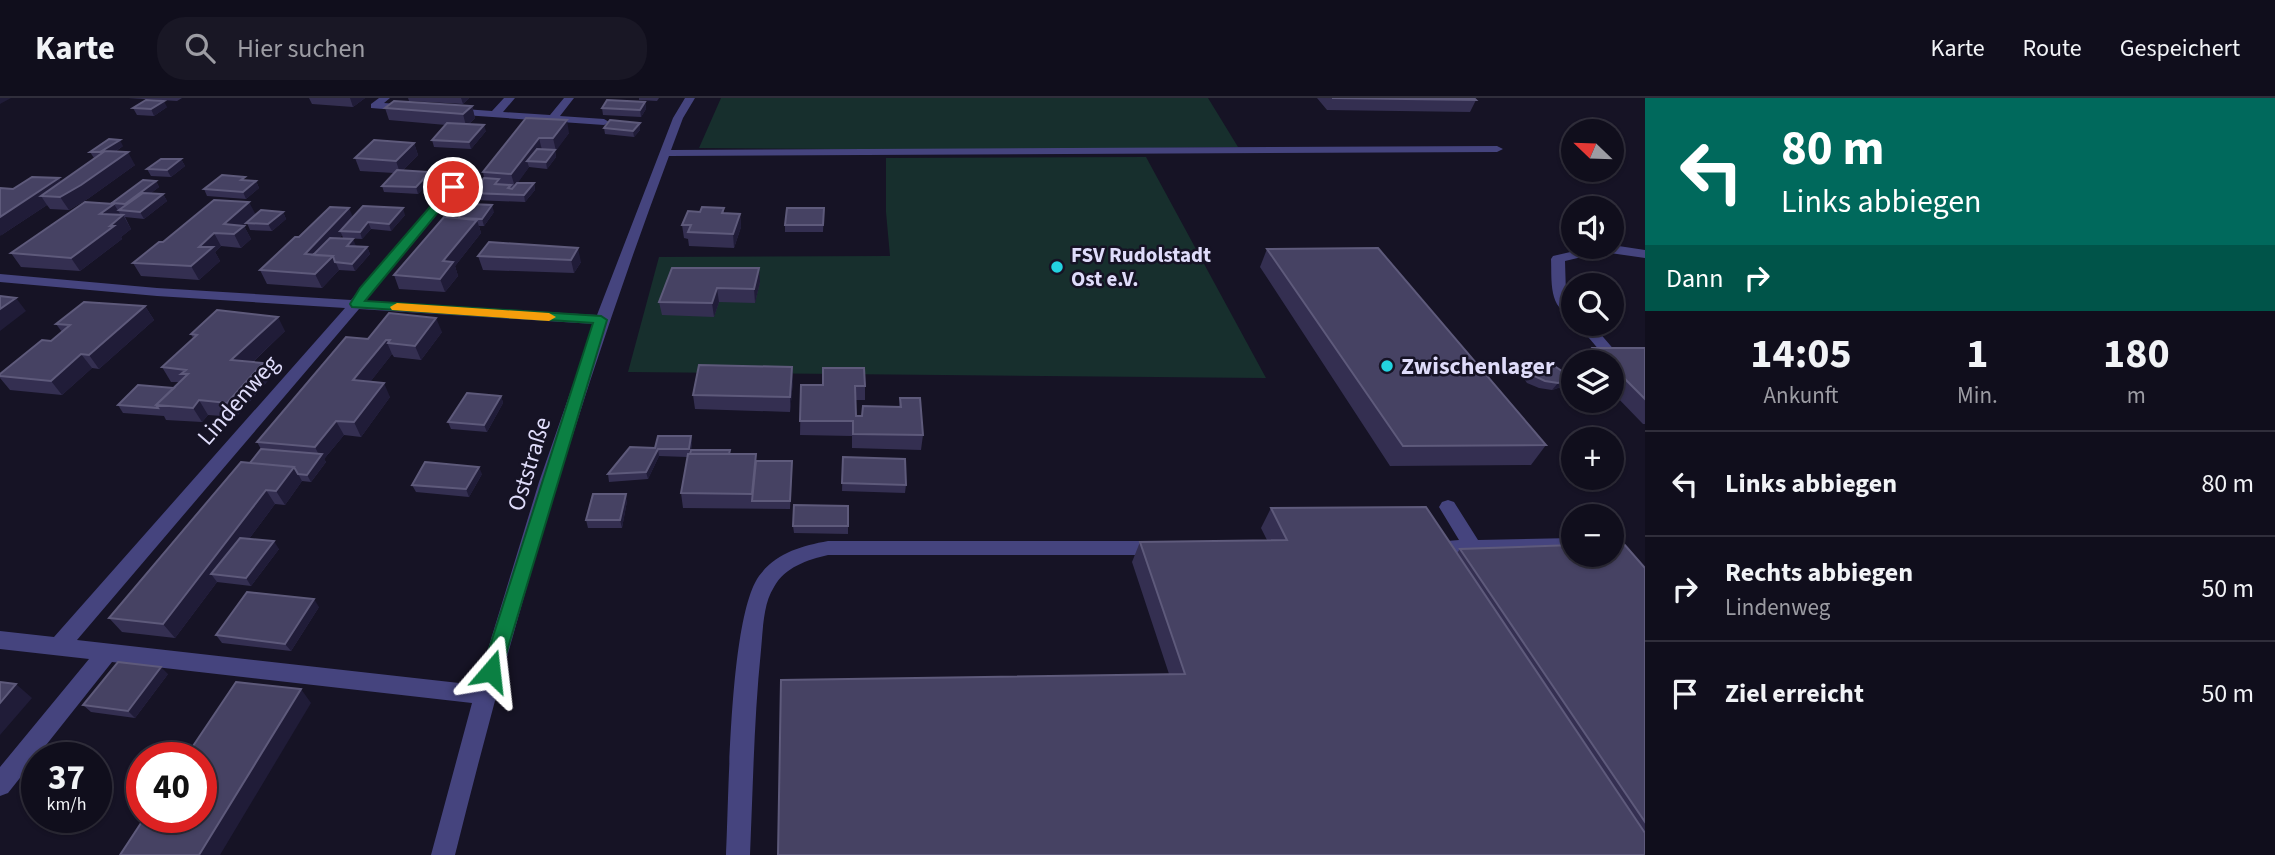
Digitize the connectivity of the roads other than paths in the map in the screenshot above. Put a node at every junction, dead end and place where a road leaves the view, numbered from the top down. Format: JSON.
{"nodes":[{"id":1,"x":385,"y":98,"type":"edge"},
{"id":2,"x":510,"y":98,"type":"edge"},
{"id":3,"x":569,"y":98,"type":"edge"},
{"id":4,"x":690,"y":98,"type":"edge"},
{"id":5,"x":415,"y":108,"type":"edge"},
{"id":6,"x":442,"y":110,"type":"edge"},
{"id":7,"x":495,"y":114,"type":"junction"},
{"id":8,"x":553,"y":118,"type":"junction"},
{"id":9,"x":604,"y":122,"type":"dead end"},
{"id":10,"x":1497,"y":149,"type":"dead end"},
{"id":11,"x":666,"y":153,"type":"junction"},
{"id":12,"x":453,"y":187,"type":"dead end"},
{"id":13,"x":1645,"y":254,"type":"edge"},
{"id":14,"x":0,"y":278,"type":"edge"},
{"id":15,"x":1561,"y":298,"type":"edge"},
{"id":16,"x":356,"y":304,"type":"junction"},
{"id":17,"x":601,"y":320,"type":"junction"},
{"id":18,"x":1594,"y":336,"type":"edge"},
{"id":19,"x":1607,"y":350,"type":"edge"},
{"id":20,"x":1448,"y":508,"type":"dead end"},
{"id":21,"x":1561,"y":545,"type":"edge"},
{"id":22,"x":1473,"y":547,"type":"junction"},
{"id":23,"x":1188,"y":548,"type":"edge"},
{"id":24,"x":1426,"y":548,"type":"edge"},
{"id":25,"x":0,"y":640,"type":"edge"},
{"id":26,"x":60,"y":645,"type":"junction"},
{"id":27,"x":106,"y":653,"type":"junction"},
{"id":28,"x":484,"y":695,"type":"junction"},
{"id":29,"x":0,"y":785,"type":"edge"},
{"id":30,"x":443,"y":855,"type":"edge"},
{"id":31,"x":738,"y":855,"type":"edge"}],
"edges":[{"from":1,"to":5,"type":"street"},
{"from":2,"to":7,"type":"street"},
{"from":3,"to":8,"type":"street"},
{"from":4,"to":11,"type":"street","name":"Oststraße"},
{"from":6,"to":7,"type":"street"},
{"from":7,"to":8,"type":"street"},
{"from":8,"to":9,"type":"street"},
{"from":10,"to":11,"type":"street"},
{"from":11,"to":17,"type":"street","name":"Oststraße"},
{"from":12,"to":16,"type":"street","name":"Lindenweg"},
{"from":13,"to":15,"type":"street"},
{"from":14,"to":16,"type":"street"},
{"from":16,"to":17,"type":"street"},
{"from":16,"to":26,"type":"street","name":"Lindenweg"},
{"from":17,"to":28,"type":"street","name":"Oststraße"},
{"from":18,"to":19,"type":"street"},
{"from":20,"to":22,"type":"street"},
{"from":21,"to":22,"type":"street"},
{"from":22,"to":24,"type":"street"},
{"from":23,"to":31,"type":"street"},
{"from":25,"to":26,"type":"street"},
{"from":26,"to":27,"type":"street"},
{"from":27,"to":28,"type":"street"},
{"from":27,"to":29,"type":"street"},
{"from":28,"to":30,"type":"street","name":"Oststraße"}]}
